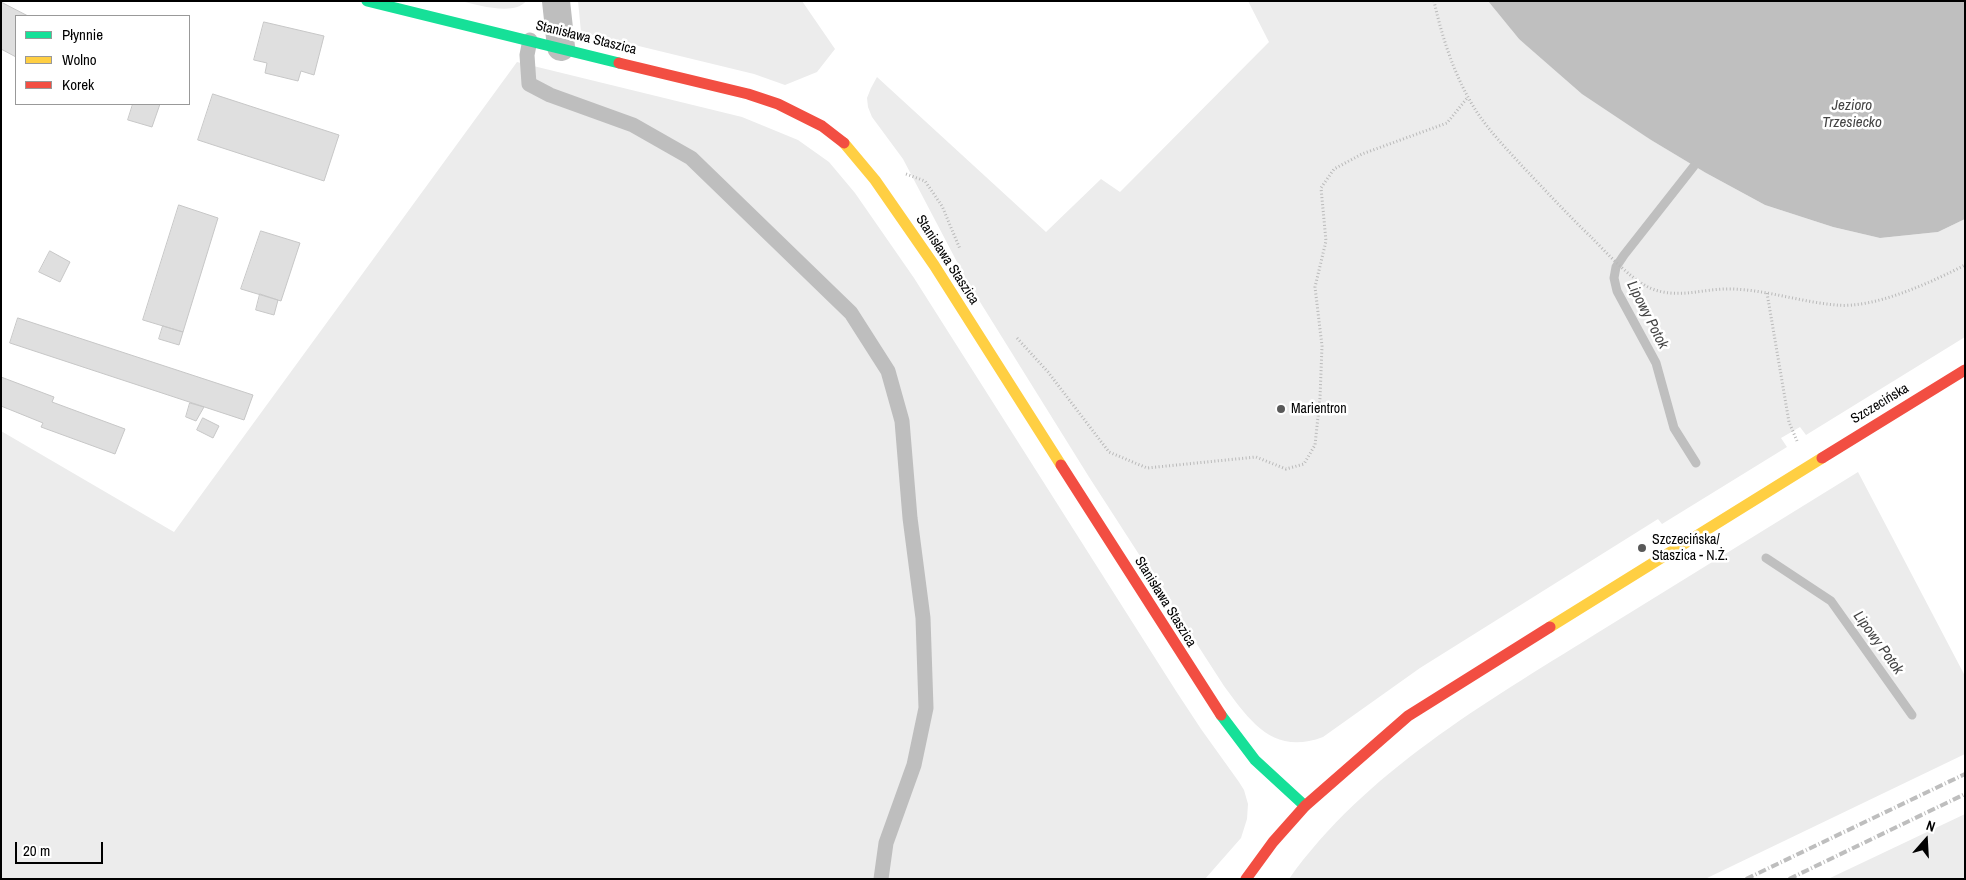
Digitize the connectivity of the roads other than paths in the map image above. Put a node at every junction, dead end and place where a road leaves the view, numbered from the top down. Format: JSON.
{"nodes":[{"id":1,"x":367,"y":1,"type":"edge"},
{"id":2,"x":556,"y":1,"type":"edge"},
{"id":3,"x":530,"y":40,"type":"junction"},
{"id":4,"x":561,"y":47,"type":"junction"},
{"id":5,"x":1965,"y":370,"type":"edge"},
{"id":6,"x":1306,"y":806,"type":"junction"},
{"id":7,"x":881,"y":879,"type":"edge"},
{"id":8,"x":1246,"y":879,"type":"edge"}],
"edges":[{"from":1,"to":3,"type":"street","name":"Stanisława Staszica"},
{"from":2,"to":4,"type":"street"},
{"from":3,"to":4,"type":"street","name":"Stanisława Staszica"},
{"from":3,"to":7,"type":"lane"},
{"from":4,"to":6,"type":"street","name":"Stanisława Staszica"},
{"from":5,"to":6,"type":"street","name":"Szczecińska"},
{"from":6,"to":8,"type":"street","name":"Szczecińska"}]}
